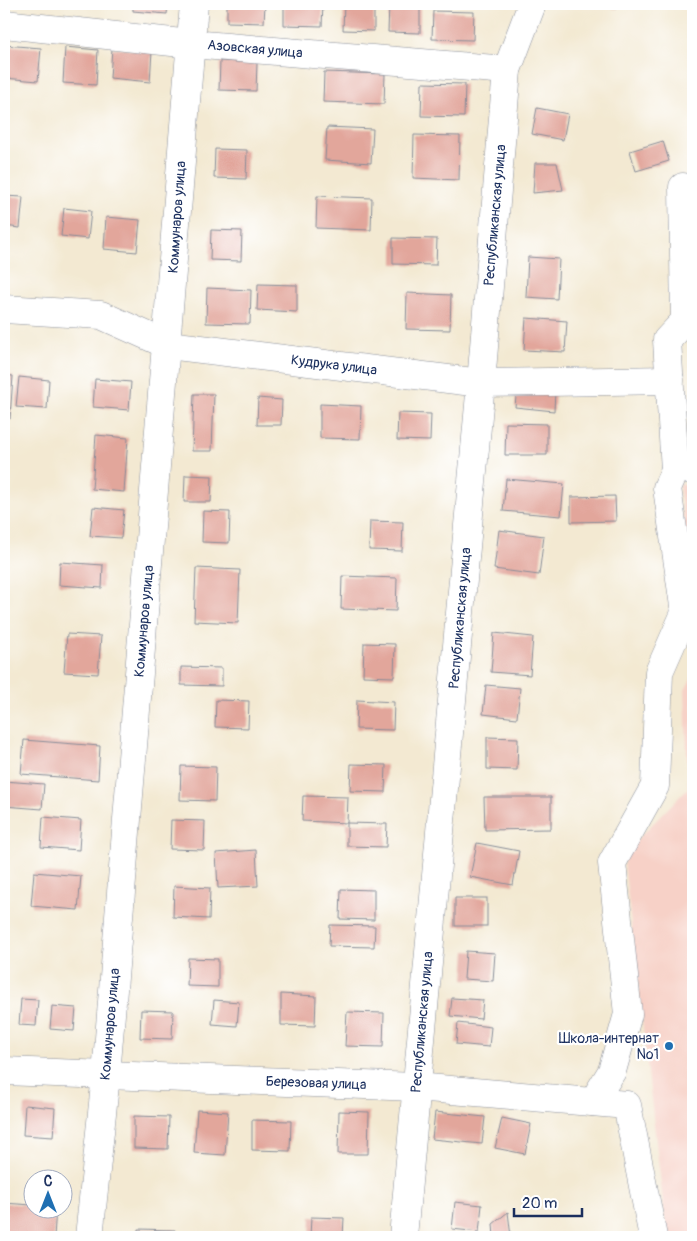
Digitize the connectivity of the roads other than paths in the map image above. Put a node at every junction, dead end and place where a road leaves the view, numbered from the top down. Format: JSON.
{"nodes":[{"id":1,"x":194,"y":4,"type":"edge"},
{"id":2,"x":532,"y":4,"type":"edge"},
{"id":3,"x":4,"y":24,"type":"edge"},
{"id":4,"x":190,"y":44,"type":"junction"},
{"id":5,"x":507,"y":70,"type":"junction"},
{"id":6,"x":683,"y":187,"type":"dead end"},
{"id":7,"x":4,"y":309,"type":"edge"},
{"id":8,"x":168,"y":344,"type":"junction"},
{"id":9,"x":670,"y":380,"type":"junction"},
{"id":10,"x":481,"y":383,"type":"junction"},
{"id":11,"x":684,"y":469,"type":"edge"},
{"id":12,"x":4,"y":1071,"type":"edge"},
{"id":13,"x":106,"y":1075,"type":"junction"},
{"id":14,"x":416,"y":1087,"type":"junction"},
{"id":15,"x":593,"y":1102,"type":"junction"},
{"id":16,"x":89,"y":1237,"type":"edge"},
{"id":17,"x":403,"y":1237,"type":"edge"},
{"id":18,"x":653,"y":1237,"type":"edge"}],
"edges":[{"from":1,"to":4,"type":"street","name":"Коммунаров улица"},
{"from":2,"to":5,"type":"street","name":"Республиканская улица"},
{"from":3,"to":4,"type":"street","name":"Азовская улица"},
{"from":4,"to":5,"type":"street","name":"Азовская улица"},
{"from":4,"to":8,"type":"street","name":"Коммунаров улица"},
{"from":5,"to":10,"type":"street","name":"Республиканская улица"},
{"from":6,"to":9,"type":"street"},
{"from":7,"to":8,"type":"street","name":"Кудрука улица"},
{"from":8,"to":10,"type":"street","name":"Кудрука улица"},
{"from":8,"to":13,"type":"street","name":"Коммунаров улица"},
{"from":9,"to":10,"type":"street","name":"Кудрука улица"},
{"from":9,"to":11,"type":"street"},
{"from":10,"to":14,"type":"street","name":"Республиканская улица"},
{"from":11,"to":15,"type":"street"},
{"from":12,"to":13,"type":"street","name":"Березовая улица"},
{"from":13,"to":14,"type":"street","name":"Березовая улица"},
{"from":13,"to":16,"type":"street","name":"Коммунаров улица"},
{"from":14,"to":15,"type":"street","name":"Березовая улица"},
{"from":14,"to":17,"type":"street","name":"Республиканская улица"},
{"from":15,"to":18,"type":"street","name":"Березовая улица"}]}
